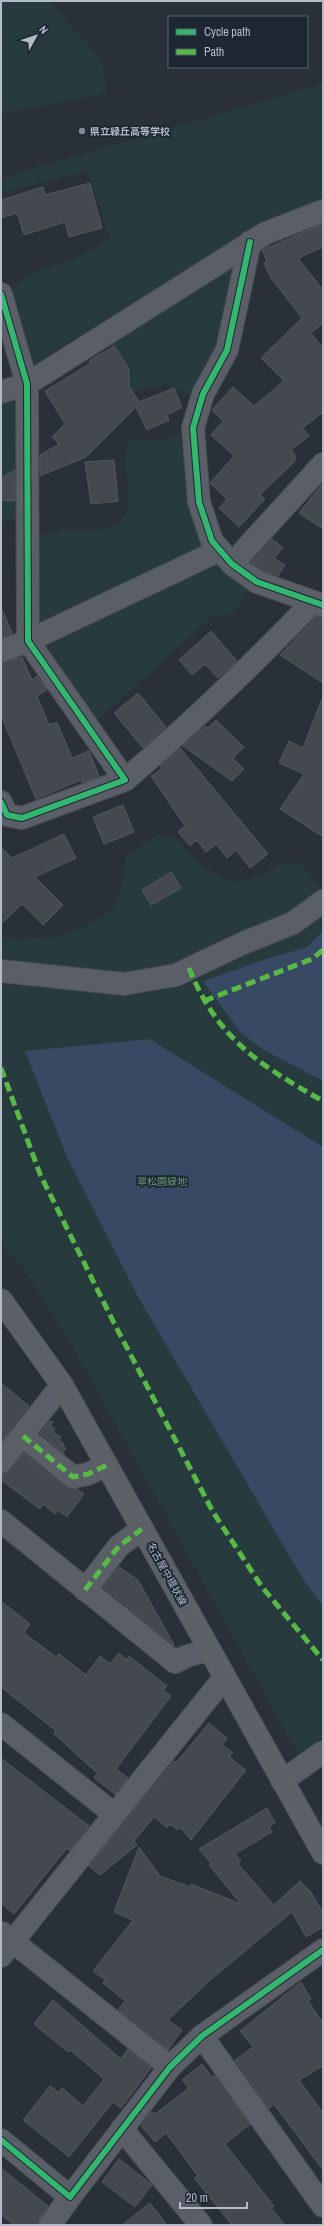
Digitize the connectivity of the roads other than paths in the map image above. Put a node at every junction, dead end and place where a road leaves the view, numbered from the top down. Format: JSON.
{"nodes":[{"id":1,"x":323,"y":211,"type":"edge"},
{"id":2,"x":250,"y":242,"type":"junction"},
{"id":3,"x":1,"y":294,"type":"edge"},
{"id":4,"x":27,"y":384,"type":"junction"},
{"id":5,"x":1,"y":392,"type":"edge"},
{"id":6,"x":322,"y":465,"type":"edge"},
{"id":7,"x":226,"y":557,"type":"junction"},
{"id":8,"x":318,"y":603,"type":"edge"},
{"id":9,"x":28,"y":641,"type":"junction"},
{"id":10,"x":1,"y":651,"type":"edge"},
{"id":11,"x":125,"y":780,"type":"junction"},
{"id":12,"x":1,"y":802,"type":"edge"},
{"id":13,"x":323,"y":901,"type":"edge"},
{"id":14,"x":1,"y":971,"type":"edge"},
{"id":15,"x":1,"y":1300,"type":"edge"},
{"id":16,"x":62,"y":1385,"type":"junction"},
{"id":17,"x":23,"y":1436,"type":"junction"},
{"id":18,"x":1,"y":1462,"type":"edge"},
{"id":19,"x":107,"y":1465,"type":"junction"},
{"id":20,"x":1,"y":1521,"type":"edge"},
{"id":21,"x":142,"y":1528,"type":"junction"},
{"id":22,"x":85,"y":1590,"type":"junction"},
{"id":23,"x":209,"y":1650,"type":"junction"},
{"id":24,"x":224,"y":1678,"type":"junction"},
{"id":25,"x":1,"y":1724,"type":"edge"},
{"id":26,"x":323,"y":1752,"type":"edge"},
{"id":27,"x":282,"y":1781,"type":"junction"},
{"id":28,"x":114,"y":1814,"type":"junction"},
{"id":29,"x":323,"y":1854,"type":"edge"},
{"id":30,"x":5,"y":1943,"type":"edge"},
{"id":31,"x":323,"y":1950,"type":"edge"},
{"id":32,"x":202,"y":2036,"type":"junction"},
{"id":33,"x":170,"y":2066,"type":"junction"},
{"id":34,"x":122,"y":2129,"type":"junction"},
{"id":35,"x":1,"y":2140,"type":"edge"},
{"id":36,"x":70,"y":2197,"type":"junction"},
{"id":37,"x":323,"y":2206,"type":"edge"},
{"id":38,"x":50,"y":2225,"type":"edge"},
{"id":39,"x":201,"y":2225,"type":"edge"}],
"edges":[{"from":1,"to":2,"type":"street"},
{"from":2,"to":4,"type":"street"},
{"from":2,"to":7,"type":"street"},
{"from":3,"to":4,"type":"street"},
{"from":4,"to":5,"type":"street"},
{"from":4,"to":9,"type":"street"},
{"from":6,"to":7,"type":"street"},
{"from":7,"to":8,"type":"street"},
{"from":7,"to":9,"type":"street"},
{"from":8,"to":11,"type":"street"},
{"from":9,"to":10,"type":"street"},
{"from":9,"to":11,"type":"street"},
{"from":11,"to":12,"type":"street"},
{"from":13,"to":14,"type":"street"},
{"from":15,"to":16,"type":"main road","name":"名古屋中環状線"},
{"from":16,"to":17,"type":"street"},
{"from":16,"to":19,"type":"main road","name":"名古屋中環状線"},
{"from":17,"to":18,"type":"street"},
{"from":17,"to":19,"type":"street"},
{"from":19,"to":21,"type":"main road","name":"名古屋中環状線"},
{"from":20,"to":22,"type":"street"},
{"from":21,"to":22,"type":"street"},
{"from":21,"to":23,"type":"main road","name":"名古屋中環状線"},
{"from":22,"to":23,"type":"street"},
{"from":23,"to":24,"type":"main road","name":"名古屋中環状線"},
{"from":24,"to":27,"type":"main road","name":"名古屋中環状線"},
{"from":24,"to":28,"type":"street"},
{"from":25,"to":28,"type":"street"},
{"from":26,"to":27,"type":"street"},
{"from":27,"to":29,"type":"main road","name":"名古屋中環状線"},
{"from":28,"to":30,"type":"street"},
{"from":30,"to":33,"type":"street"},
{"from":31,"to":32,"type":"street"},
{"from":32,"to":33,"type":"street"},
{"from":32,"to":37,"type":"street"},
{"from":33,"to":34,"type":"street"},
{"from":34,"to":36,"type":"street"},
{"from":34,"to":39,"type":"street"},
{"from":35,"to":36,"type":"street"},
{"from":36,"to":38,"type":"street"}]}
